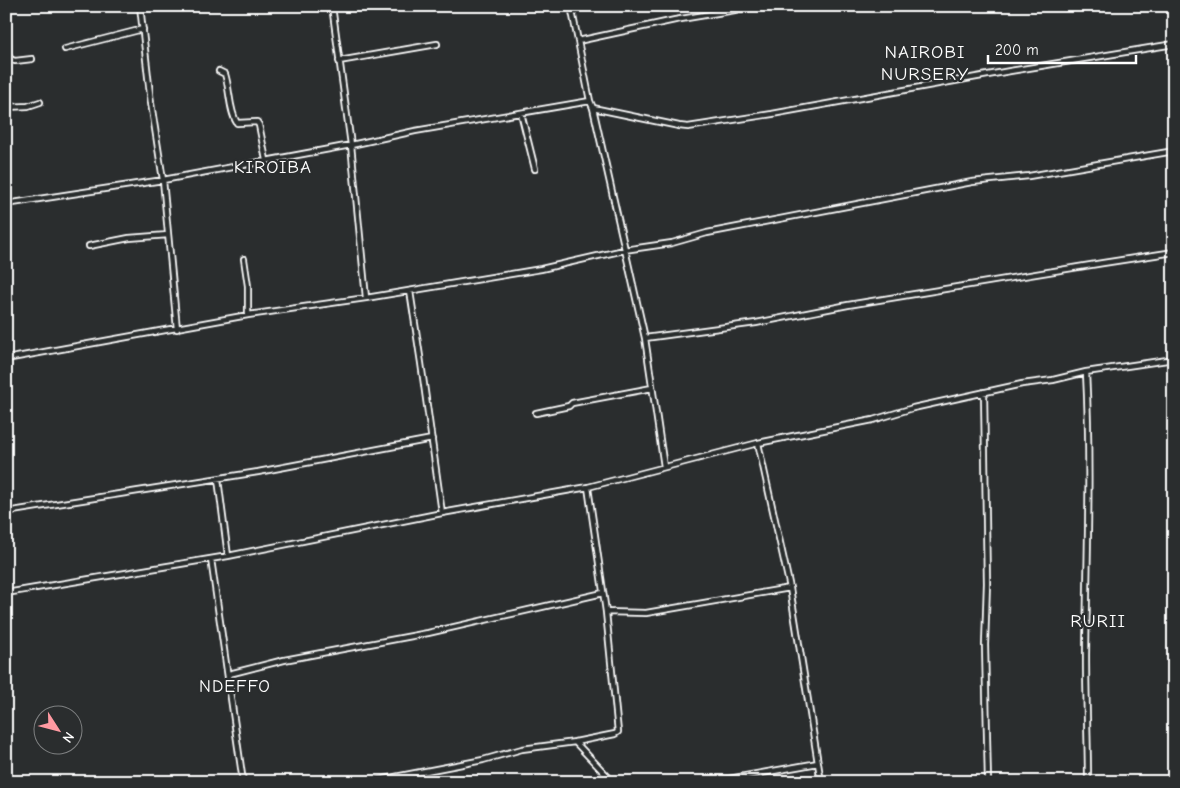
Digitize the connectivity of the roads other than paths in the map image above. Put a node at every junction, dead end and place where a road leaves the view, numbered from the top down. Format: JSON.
{"nodes":[{"id":1,"x":140,"y":6,"type":"edge"},
{"id":2,"x":332,"y":6,"type":"edge"},
{"id":3,"x":571,"y":6,"type":"edge"},
{"id":4,"x":759,"y":6,"type":"edge"},
{"id":5,"x":6,"y":20,"type":"edge"},
{"id":6,"x":143,"y":28,"type":"junction"},
{"id":7,"x":578,"y":41,"type":"junction"},
{"id":8,"x":437,"y":44,"type":"dead end"},
{"id":9,"x":1174,"y":44,"type":"edge"},
{"id":10,"x":65,"y":49,"type":"dead end"},
{"id":11,"x":32,"y":58,"type":"dead end"},
{"id":12,"x":339,"y":61,"type":"junction"},
{"id":13,"x":219,"y":71,"type":"dead end"},
{"id":14,"x":590,"y":100,"type":"junction"},
{"id":15,"x":40,"y":102,"type":"dead end"},
{"id":16,"x":6,"y":108,"type":"edge"},
{"id":17,"x":593,"y":108,"type":"junction"},
{"id":18,"x":521,"y":113,"type":"junction"},
{"id":19,"x":351,"y":144,"type":"junction"},
{"id":20,"x":1174,"y":151,"type":"edge"},
{"id":21,"x":266,"y":160,"type":"junction"},
{"id":22,"x":535,"y":169,"type":"dead end"},
{"id":23,"x":163,"y":180,"type":"junction"},
{"id":24,"x":6,"y":204,"type":"edge"},
{"id":25,"x":168,"y":235,"type":"junction"},
{"id":26,"x":89,"y":246,"type":"dead end"},
{"id":27,"x":624,"y":250,"type":"junction"},
{"id":28,"x":1174,"y":252,"type":"edge"},
{"id":29,"x":244,"y":259,"type":"dead end"},
{"id":30,"x":410,"y":291,"type":"junction"},
{"id":31,"x":366,"y":298,"type":"junction"},
{"id":32,"x":248,"y":316,"type":"junction"},
{"id":33,"x":177,"y":329,"type":"junction"},
{"id":34,"x":645,"y":338,"type":"junction"},
{"id":35,"x":6,"y":359,"type":"edge"},
{"id":36,"x":1174,"y":359,"type":"edge"},
{"id":37,"x":1086,"y":372,"type":"junction"},
{"id":38,"x":652,"y":388,"type":"junction"},
{"id":39,"x":984,"y":392,"type":"junction"},
{"id":40,"x":536,"y":413,"type":"dead end"},
{"id":41,"x":432,"y":439,"type":"junction"},
{"id":42,"x":758,"y":443,"type":"junction"},
{"id":43,"x":664,"y":467,"type":"junction"},
{"id":44,"x":218,"y":479,"type":"junction"},
{"id":45,"x":588,"y":487,"type":"junction"},
{"id":46,"x":6,"y":512,"type":"edge"},
{"id":47,"x":442,"y":513,"type":"junction"},
{"id":48,"x":228,"y":556,"type":"junction"},
{"id":49,"x":211,"y":559,"type":"junction"},
{"id":50,"x":790,"y":588,"type":"junction"},
{"id":51,"x":6,"y":593,"type":"edge"},
{"id":52,"x":603,"y":593,"type":"junction"},
{"id":53,"x":606,"y":612,"type":"junction"},
{"id":54,"x":229,"y":674,"type":"junction"},
{"id":55,"x":575,"y":742,"type":"junction"},
{"id":56,"x":818,"y":763,"type":"junction"},
{"id":57,"x":243,"y":782,"type":"edge"},
{"id":58,"x":369,"y":782,"type":"edge"},
{"id":59,"x":614,"y":782,"type":"edge"},
{"id":60,"x":712,"y":782,"type":"edge"},
{"id":61,"x":821,"y":782,"type":"edge"},
{"id":62,"x":988,"y":782,"type":"edge"},
{"id":63,"x":1088,"y":782,"type":"edge"}],
"edges":[{"from":1,"to":6,"type":"street"},
{"from":2,"to":12,"type":"street"},
{"from":3,"to":7,"type":"street"},
{"from":4,"to":7,"type":"street"},
{"from":5,"to":11,"type":"street"},
{"from":6,"to":10,"type":"street"},
{"from":6,"to":23,"type":"street"},
{"from":7,"to":14,"type":"street"},
{"from":8,"to":12,"type":"street"},
{"from":9,"to":17,"type":"street"},
{"from":12,"to":19,"type":"street"},
{"from":13,"to":21,"type":"street"},
{"from":14,"to":17,"type":"street"},
{"from":14,"to":18,"type":"street"},
{"from":15,"to":16,"type":"street"},
{"from":17,"to":27,"type":"street"},
{"from":18,"to":19,"type":"street"},
{"from":18,"to":22,"type":"street"},
{"from":19,"to":21,"type":"street"},
{"from":19,"to":31,"type":"street"},
{"from":20,"to":27,"type":"street"},
{"from":21,"to":23,"type":"street"},
{"from":23,"to":24,"type":"street"},
{"from":23,"to":25,"type":"street"},
{"from":25,"to":26,"type":"street"},
{"from":25,"to":33,"type":"street"},
{"from":27,"to":30,"type":"street"},
{"from":27,"to":34,"type":"street"},
{"from":28,"to":34,"type":"street"},
{"from":29,"to":32,"type":"street"},
{"from":30,"to":31,"type":"street"},
{"from":30,"to":41,"type":"street"},
{"from":31,"to":32,"type":"street"},
{"from":32,"to":33,"type":"street"},
{"from":33,"to":35,"type":"street"},
{"from":34,"to":38,"type":"street"},
{"from":36,"to":37,"type":"street"},
{"from":37,"to":39,"type":"street"},
{"from":37,"to":63,"type":"street"},
{"from":38,"to":40,"type":"street"},
{"from":38,"to":43,"type":"street"},
{"from":39,"to":42,"type":"street"},
{"from":39,"to":62,"type":"street"},
{"from":41,"to":44,"type":"street"},
{"from":41,"to":47,"type":"street"},
{"from":42,"to":43,"type":"street"},
{"from":42,"to":50,"type":"street"},
{"from":43,"to":45,"type":"street"},
{"from":44,"to":46,"type":"street"},
{"from":44,"to":48,"type":"street"},
{"from":45,"to":47,"type":"street"},
{"from":45,"to":52,"type":"street"},
{"from":47,"to":48,"type":"street"},
{"from":48,"to":49,"type":"street"},
{"from":49,"to":51,"type":"street"},
{"from":49,"to":54,"type":"street"},
{"from":50,"to":53,"type":"street"},
{"from":50,"to":56,"type":"street"},
{"from":52,"to":53,"type":"street"},
{"from":52,"to":54,"type":"street"},
{"from":53,"to":55,"type":"street"},
{"from":54,"to":57,"type":"street"},
{"from":55,"to":58,"type":"street"},
{"from":55,"to":59,"type":"street"},
{"from":56,"to":60,"type":"street"},
{"from":56,"to":61,"type":"street"}]}
